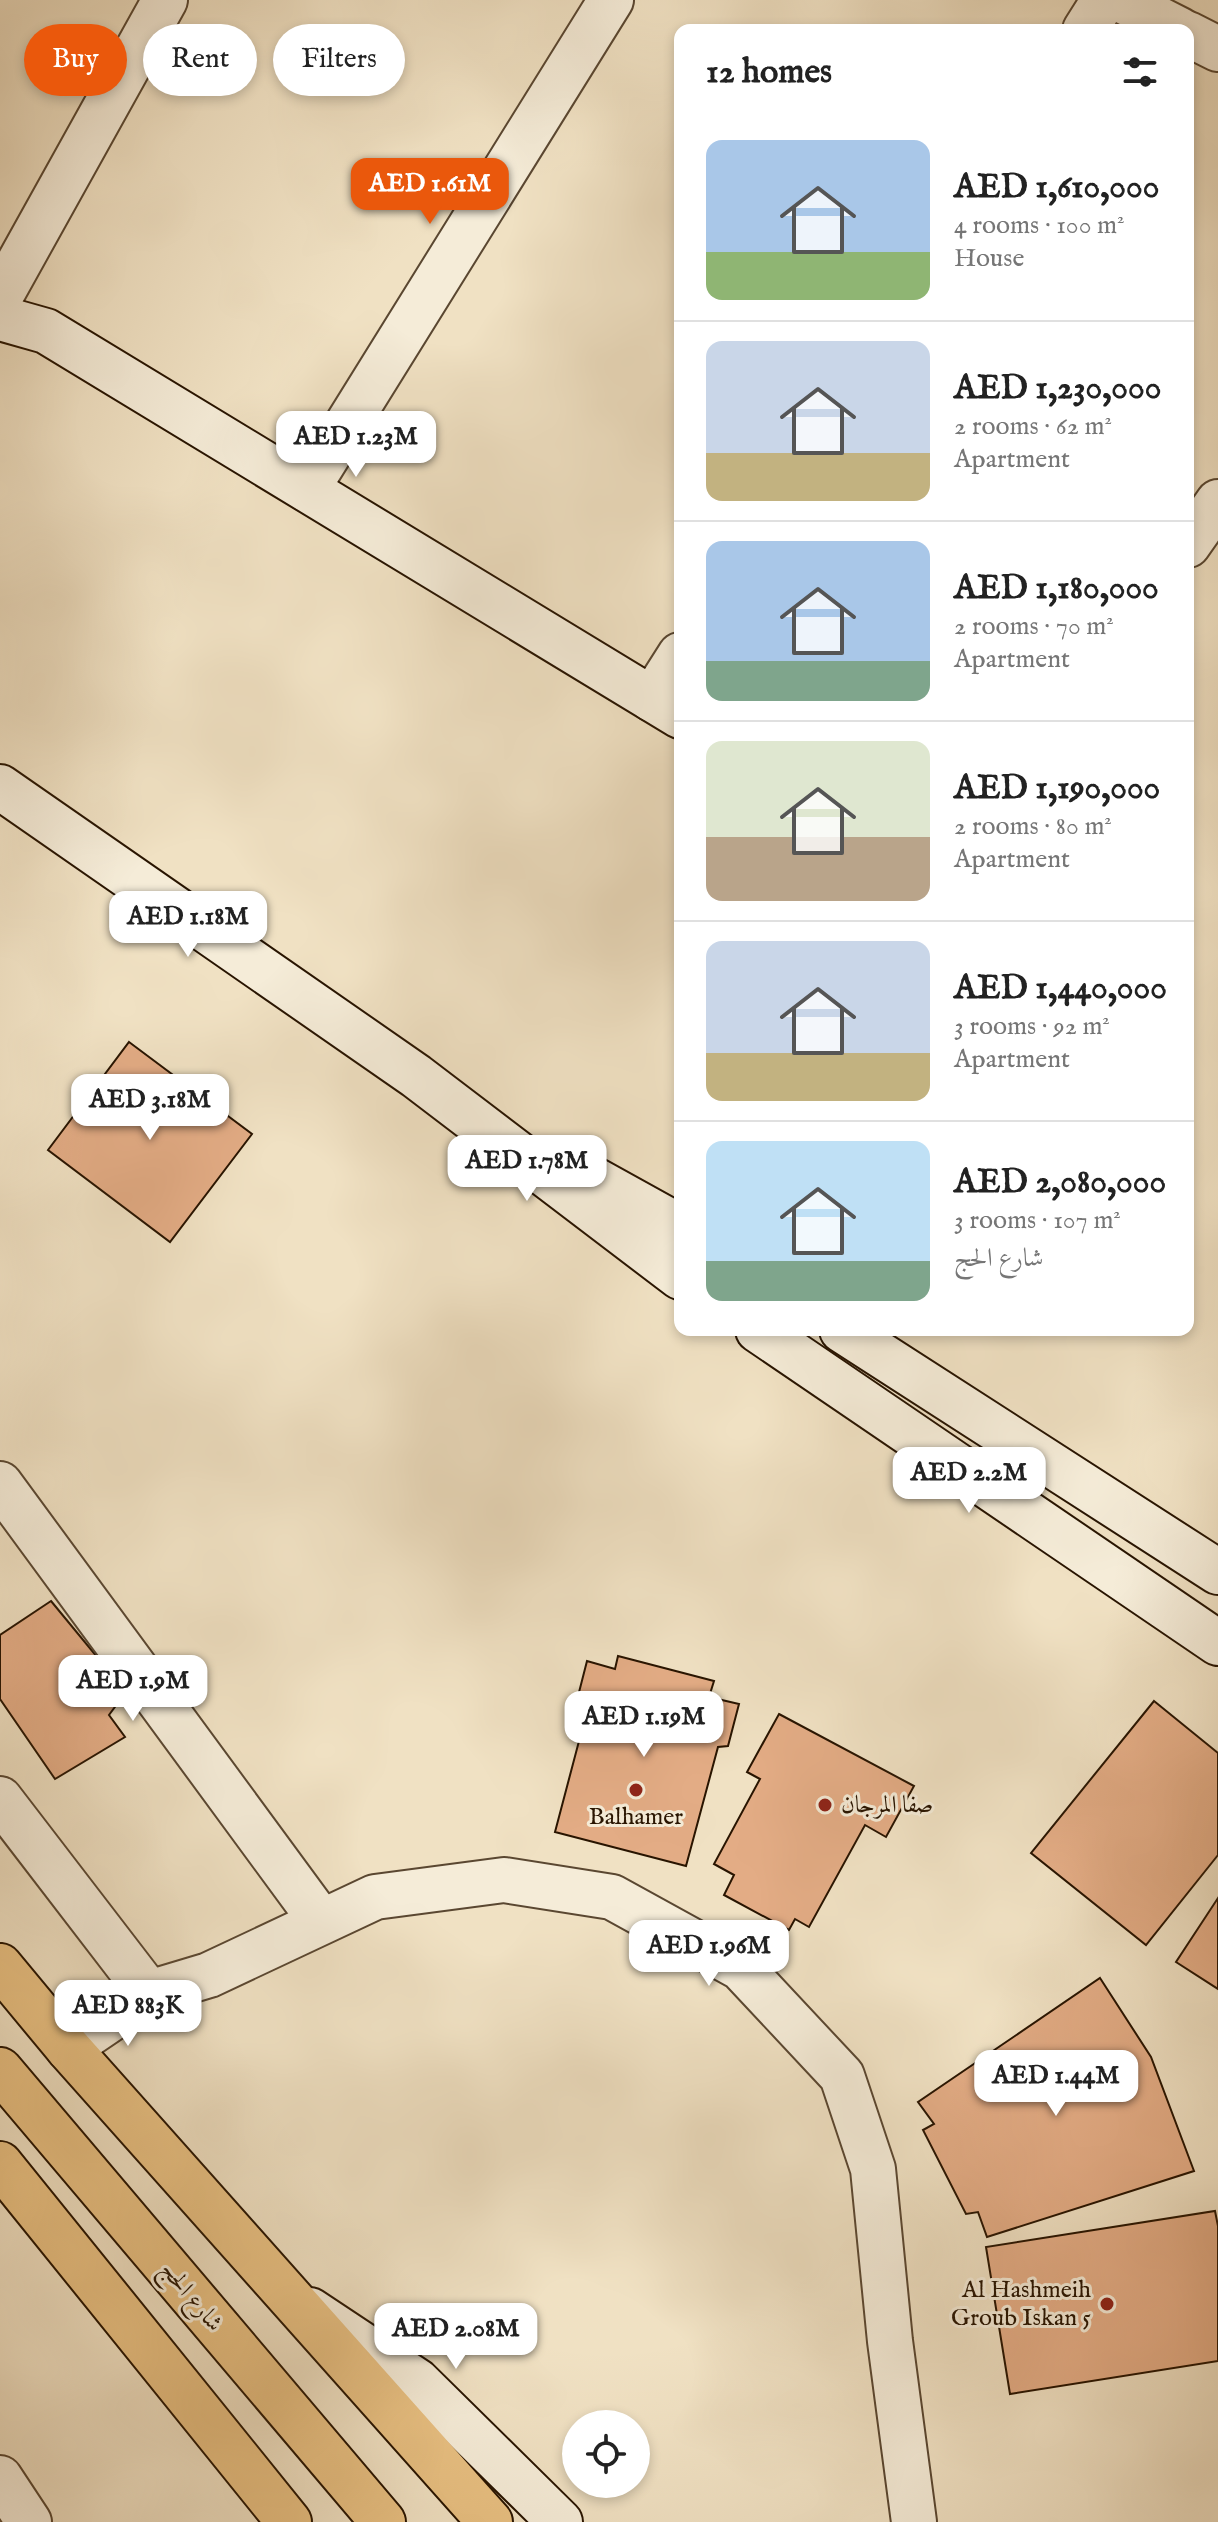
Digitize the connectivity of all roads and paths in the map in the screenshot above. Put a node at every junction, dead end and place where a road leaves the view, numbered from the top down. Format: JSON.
{"nodes":[{"id":1,"x":165,"y":0,"type":"edge"},
{"id":2,"x":611,"y":0,"type":"edge"},
{"id":3,"x":1104,"y":0,"type":"edge"},
{"id":4,"x":1121,"y":0,"type":"edge"},
{"id":5,"x":1089,"y":24,"type":"edge"},
{"id":6,"x":1168,"y":24,"type":"edge"},
{"id":7,"x":1194,"y":37,"type":"edge"},
{"id":8,"x":1218,"y":49,"type":"edge"},
{"id":9,"x":0,"y":297,"type":"edge"},
{"id":10,"x":0,"y":318,"type":"edge"},
{"id":11,"x":307,"y":489,"type":"junction"},
{"id":12,"x":1218,"y":502,"type":"edge"},
{"id":13,"x":1194,"y":536,"type":"edge"},
{"id":14,"x":674,"y":677,"type":"edge"},
{"id":15,"x":666,"y":707,"type":"edge"},
{"id":16,"x":0,"y":787,"type":"edge"},
{"id":17,"x":416,"y":1076,"type":"junction"},
{"id":18,"x":674,"y":1224,"type":"edge"},
{"id":19,"x":674,"y":1272,"type":"edge"},
{"id":20,"x":767,"y":1336,"type":"edge"},
{"id":21,"x":851,"y":1336,"type":"edge"},
{"id":22,"x":0,"y":1484,"type":"edge"},
{"id":23,"x":1218,"y":1572,"type":"edge"},
{"id":24,"x":1218,"y":1643,"type":"edge"},
{"id":25,"x":0,"y":1799,"type":"edge"},
{"id":26,"x":321,"y":1921,"type":"junction"},
{"id":27,"x":0,"y":1966,"type":"edge"},
{"id":28,"x":149,"y":1993,"type":"junction"},
{"id":29,"x":68,"y":2048,"type":"junction"},
{"id":30,"x":0,"y":2070,"type":"edge"},
{"id":31,"x":0,"y":2164,"type":"edge"},
{"id":32,"x":290,"y":2296,"type":"junction"},
{"id":33,"x":0,"y":2478,"type":"edge"},
{"id":34,"x":29,"y":2522,"type":"edge"},
{"id":35,"x":289,"y":2522,"type":"edge"},
{"id":36,"x":383,"y":2522,"type":"edge"},
{"id":37,"x":490,"y":2522,"type":"edge"},
{"id":38,"x":560,"y":2522,"type":"edge"},
{"id":39,"x":914,"y":2522,"type":"edge"}],
"edges":[{"from":1,"to":9,"type":"street"},
{"from":2,"to":11,"type":"street"},
{"from":3,"to":5,"type":"street"},
{"from":4,"to":6,"type":"street"},
{"from":7,"to":8,"type":"street"},
{"from":10,"to":11,"type":"street"},
{"from":11,"to":15,"type":"street"},
{"from":12,"to":13,"type":"street"},
{"from":14,"to":15,"type":"street"},
{"from":16,"to":17,"type":"street"},
{"from":17,"to":18,"type":"street"},
{"from":17,"to":19,"type":"street"},
{"from":20,"to":24,"type":"street"},
{"from":21,"to":23,"type":"street"},
{"from":22,"to":26,"type":"street"},
{"from":25,"to":28,"type":"street"},
{"from":26,"to":28,"type":"street"},
{"from":26,"to":39,"type":"street"},
{"from":27,"to":29,"type":"main road"},
{"from":28,"to":29,"type":"street"},
{"from":29,"to":32,"type":"main road"},
{"from":30,"to":36,"type":"main road","name":"شارع الحج"},
{"from":31,"to":35,"type":"main road"},
{"from":32,"to":37,"type":"main road"},
{"from":32,"to":38,"type":"street"},
{"from":33,"to":34,"type":"street"}]}
